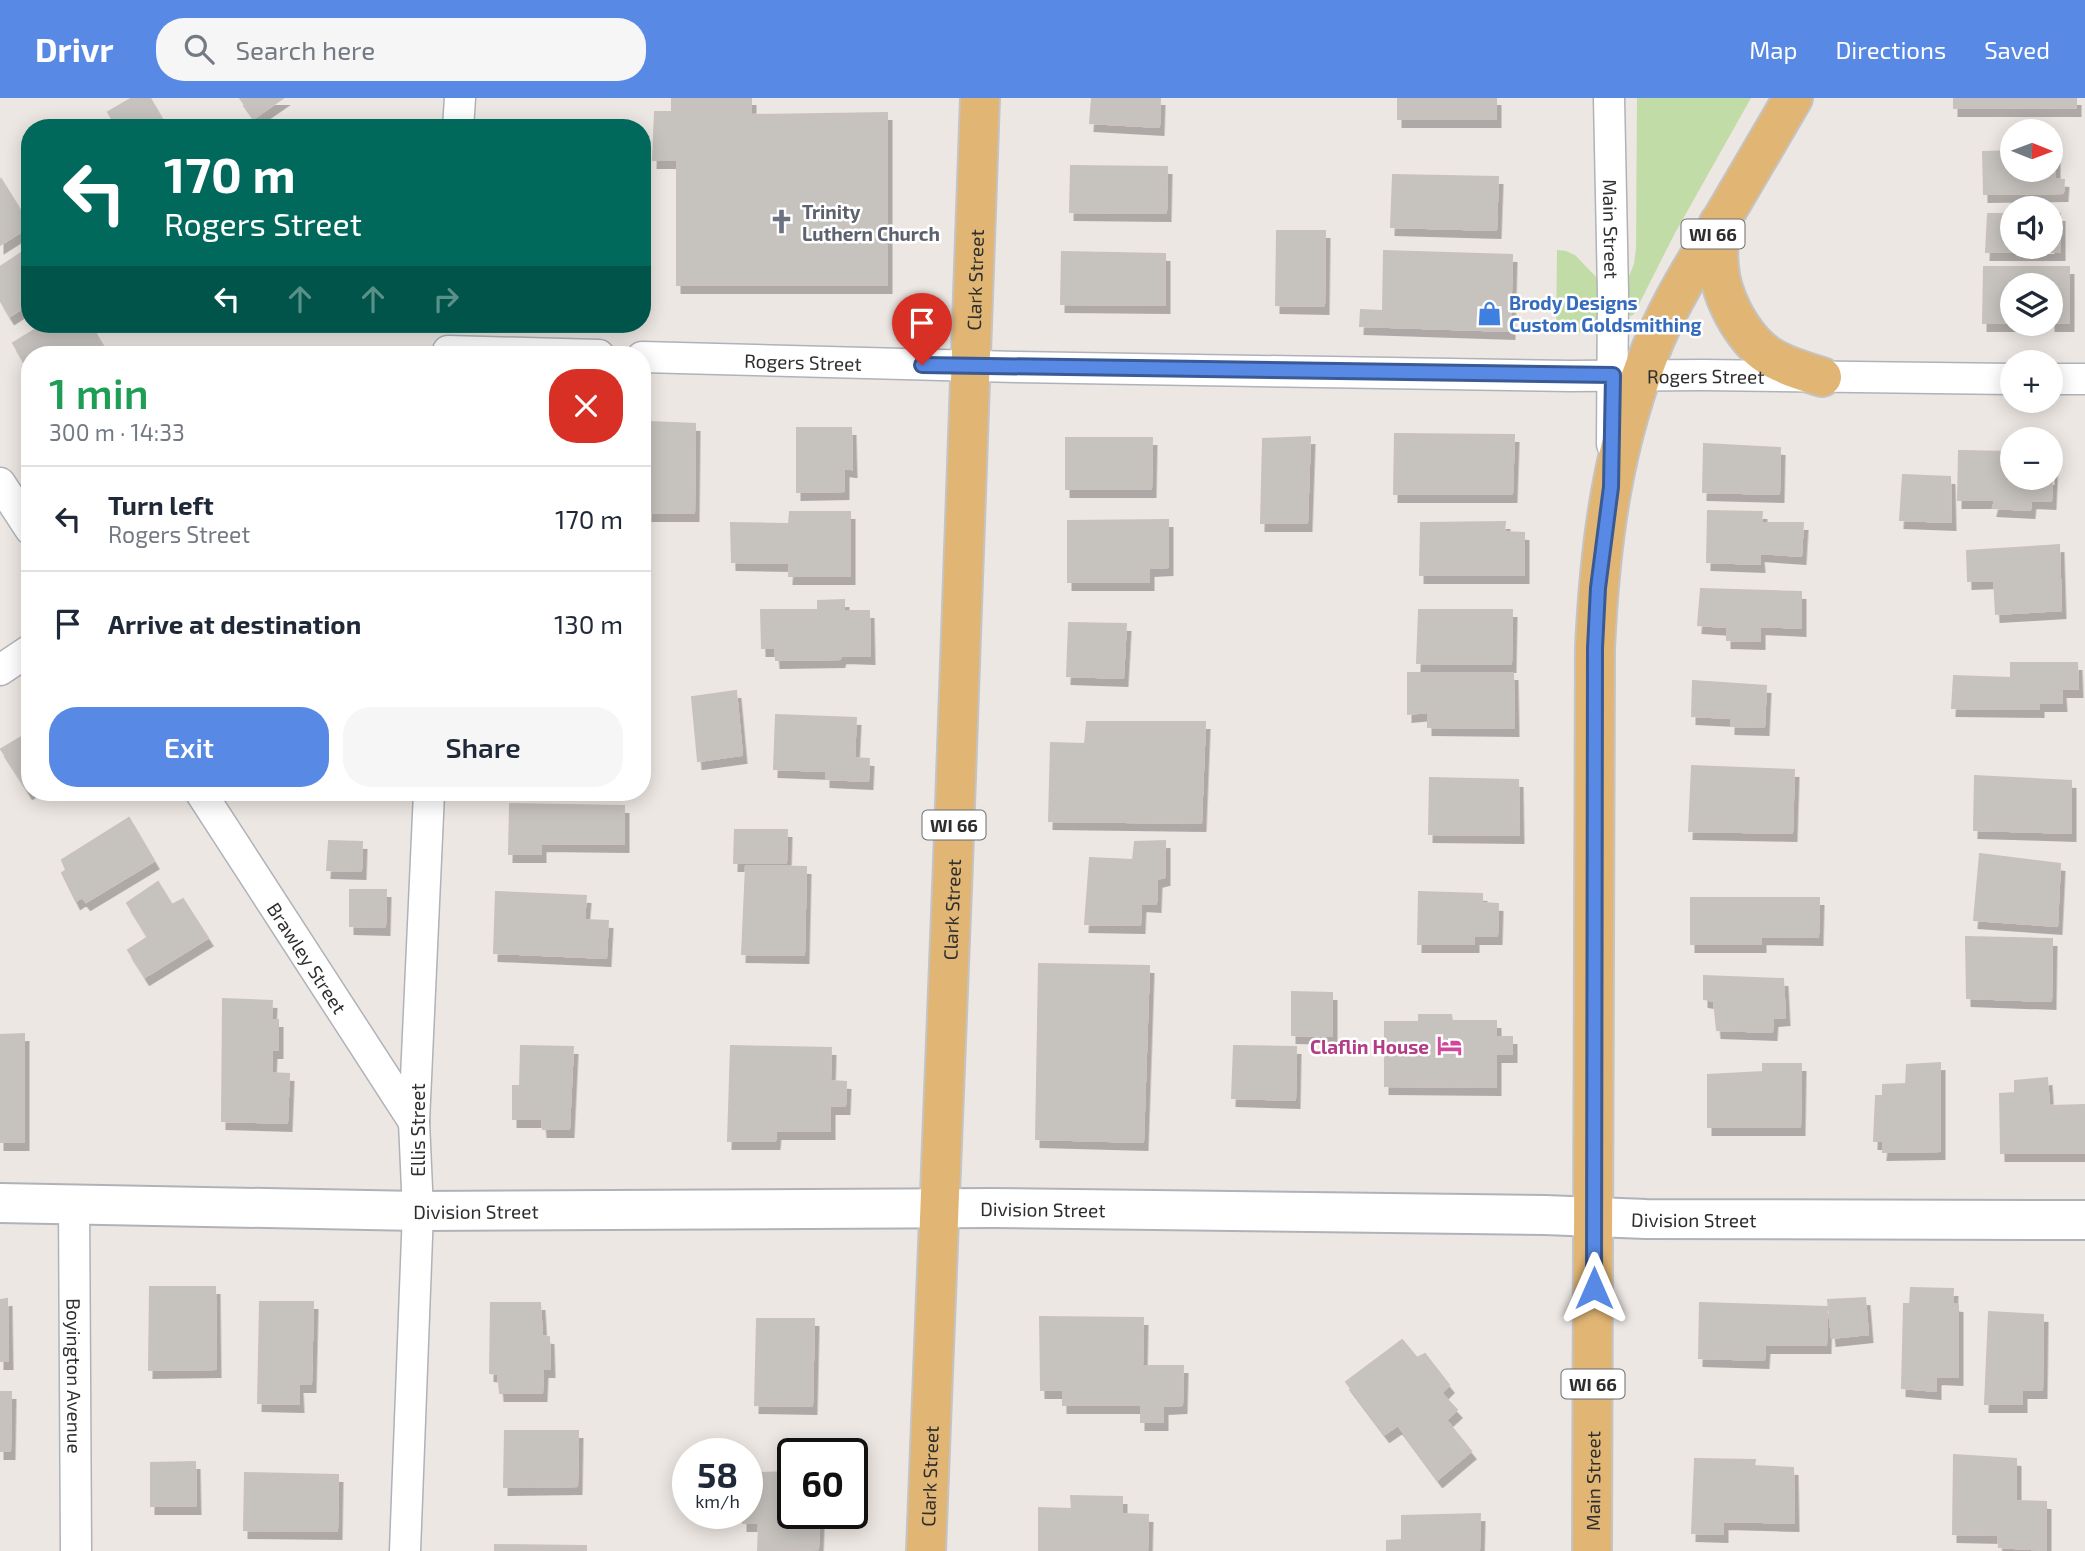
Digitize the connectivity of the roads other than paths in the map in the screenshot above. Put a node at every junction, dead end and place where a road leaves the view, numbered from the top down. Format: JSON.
{"nodes":[{"id":1,"x":460,"y":98,"type":"edge"},
{"id":2,"x":980,"y":98,"type":"edge"},
{"id":3,"x":1609,"y":98,"type":"edge"},
{"id":4,"x":1793,"y":98,"type":"edge"},
{"id":5,"x":459,"y":119,"type":"edge"},
{"id":6,"x":1719,"y":223,"type":"junction"},
{"id":7,"x":448,"y":343,"type":"edge"},
{"id":8,"x":486,"y":346,"type":"edge"},
{"id":9,"x":651,"y":356,"type":"edge"},
{"id":10,"x":972,"y":366,"type":"junction"},
{"id":11,"x":1627,"y":375,"type":"junction"},
{"id":12,"x":1822,"y":377,"type":"junction"},
{"id":13,"x":2000,"y":379,"type":"edge"},
{"id":14,"x":2063,"y":379,"type":"edge"},
{"id":15,"x":2085,"y":379,"type":"edge"},
{"id":16,"x":0,"y":483,"type":"edge"},
{"id":17,"x":21,"y":515,"type":"edge"},
{"id":18,"x":21,"y":656,"type":"edge"},
{"id":19,"x":0,"y":670,"type":"edge"},
{"id":20,"x":206,"y":801,"type":"edge"},
{"id":21,"x":429,"y":801,"type":"edge"},
{"id":22,"x":414,"y":1122,"type":"junction"},
{"id":23,"x":0,"y":1203,"type":"edge"},
{"id":24,"x":74,"y":1203,"type":"junction"},
{"id":25,"x":938,"y":1209,"type":"junction"},
{"id":26,"x":418,"y":1211,"type":"junction"},
{"id":27,"x":1594,"y":1218,"type":"junction"},
{"id":28,"x":2085,"y":1220,"type":"edge"},
{"id":29,"x":76,"y":1551,"type":"edge"},
{"id":30,"x":405,"y":1551,"type":"edge"},
{"id":31,"x":926,"y":1551,"type":"edge"},
{"id":32,"x":1592,"y":1551,"type":"edge"}],
"edges":[{"from":1,"to":5,"type":"street"},
{"from":2,"to":10,"type":"main road","name":"Clark Street","number":"WI 66"},
{"from":3,"to":11,"type":"street","name":"Main Street"},
{"from":4,"to":6,"type":"main road","number":"WI 66"},
{"from":6,"to":11,"type":"main road","number":"WI 66"},
{"from":6,"to":12,"type":"main road"},
{"from":7,"to":8,"type":"street"},
{"from":9,"to":10,"type":"street","name":"Rogers Street"},
{"from":10,"to":11,"type":"street","name":"Rogers Street"},
{"from":10,"to":25,"type":"main road","name":"Clark Street","number":"WI 66"},
{"from":11,"to":12,"type":"street","name":"Rogers Street"},
{"from":11,"to":27,"type":"main road","name":"Main Street","number":"WI 66"},
{"from":12,"to":13,"type":"street","name":"Rogers Street"},
{"from":14,"to":15,"type":"street"},
{"from":16,"to":17,"type":"street"},
{"from":18,"to":19,"type":"street"},
{"from":20,"to":22,"type":"street","name":"Brawley Street"},
{"from":21,"to":22,"type":"street","name":"Ellis Street"},
{"from":22,"to":26,"type":"street","name":"Ellis Street"},
{"from":23,"to":24,"type":"main road","name":"Division Street"},
{"from":24,"to":26,"type":"main road","name":"Division Street"},
{"from":24,"to":29,"type":"street","name":"Boyington Avenue"},
{"from":25,"to":26,"type":"main road","name":"Division Street"},
{"from":25,"to":27,"type":"main road","name":"Division Street"},
{"from":25,"to":31,"type":"main road","name":"Clark Street","number":"WI 66"},
{"from":26,"to":30,"type":"street","name":"Ellis Street"},
{"from":27,"to":28,"type":"main road","name":"Division Street"},
{"from":27,"to":32,"type":"main road","name":"Main Street","number":"WI 66"}]}
